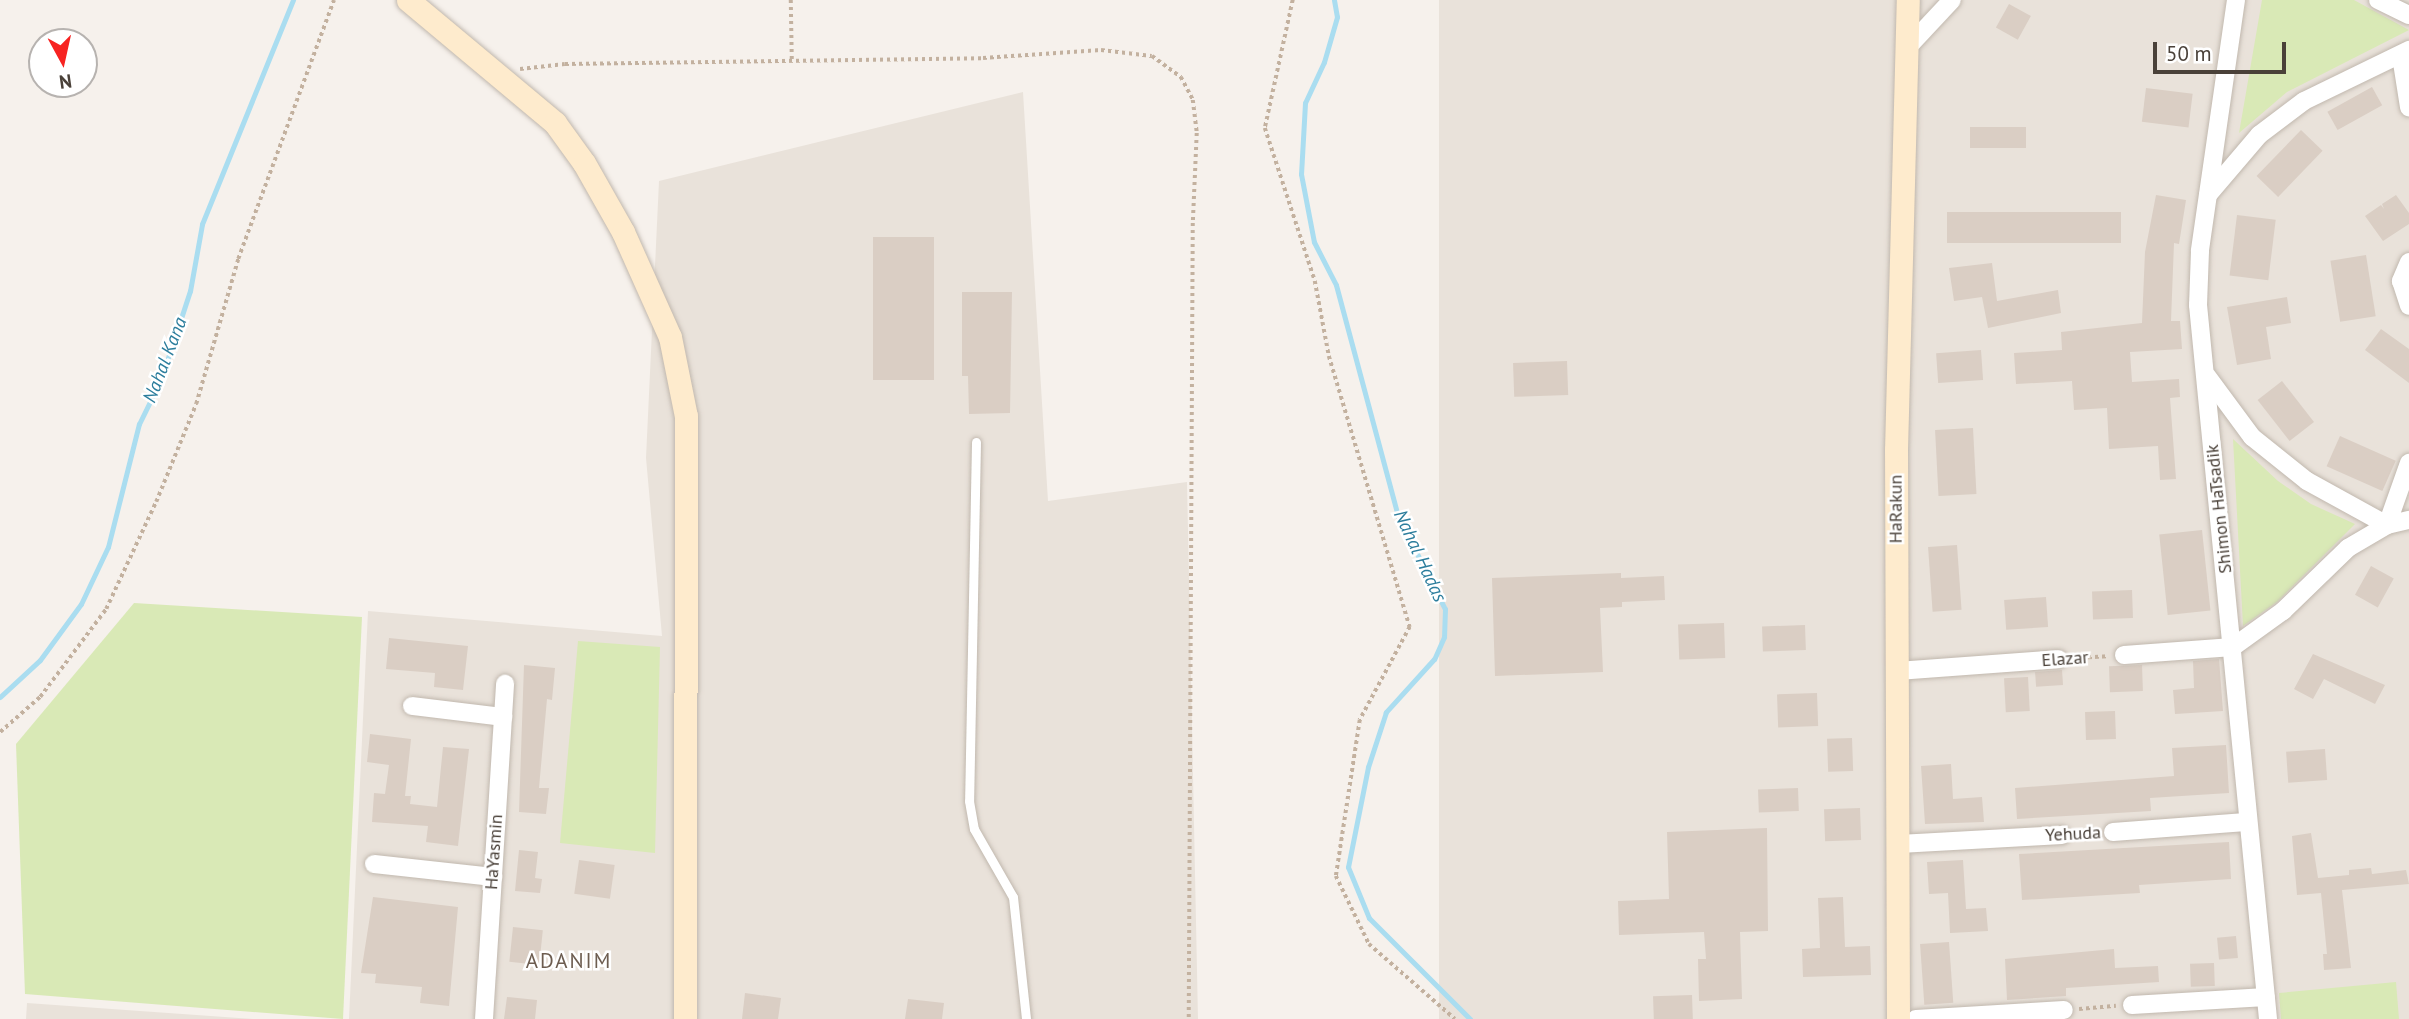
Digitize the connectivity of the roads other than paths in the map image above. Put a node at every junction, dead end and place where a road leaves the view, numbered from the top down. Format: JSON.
{"nodes":[{"id":1,"x":408,"y":0,"type":"edge"},
{"id":2,"x":1908,"y":0,"type":"edge"},
{"id":3,"x":1952,"y":0,"type":"edge"},
{"id":4,"x":2236,"y":0,"type":"edge"},
{"id":5,"x":2378,"y":0,"type":"edge"},
{"id":6,"x":2409,"y":15,"type":"edge"},
{"id":7,"x":1908,"y":47,"type":"junction"},
{"id":8,"x":2405,"y":53,"type":"edge"},
{"id":9,"x":2409,"y":107,"type":"edge"},
{"id":10,"x":2208,"y":195,"type":"junction"},
{"id":11,"x":2409,"y":262,"type":"edge"},
{"id":12,"x":2409,"y":306,"type":"edge"},
{"id":13,"x":2206,"y":375,"type":"junction"},
{"id":14,"x":976,"y":442,"type":"dead end"},
{"id":15,"x":2409,"y":463,"type":"edge"},
{"id":16,"x":2409,"y":520,"type":"edge"},
{"id":17,"x":2387,"y":525,"type":"junction"},
{"id":18,"x":2233,"y":647,"type":"junction"},
{"id":19,"x":2124,"y":654,"type":"road end"},
{"id":20,"x":2059,"y":659,"type":"road end"},
{"id":21,"x":1896,"y":671,"type":"junction"},
{"id":22,"x":505,"y":684,"type":"dead end"},
{"id":23,"x":412,"y":706,"type":"dead end"},
{"id":24,"x":503,"y":717,"type":"junction"},
{"id":25,"x":2246,"y":822,"type":"junction"},
{"id":26,"x":2113,"y":832,"type":"road end"},
{"id":27,"x":2062,"y":835,"type":"road end"},
{"id":28,"x":1899,"y":844,"type":"junction"},
{"id":29,"x":374,"y":864,"type":"dead end"},
{"id":30,"x":493,"y":877,"type":"junction"},
{"id":31,"x":2266,"y":997,"type":"junction"},
{"id":32,"x":2132,"y":1006,"type":"road end"},
{"id":33,"x":2064,"y":1010,"type":"road end"},
{"id":34,"x":484,"y":1019,"type":"edge"},
{"id":35,"x":685,"y":1019,"type":"edge"},
{"id":36,"x":1026,"y":1019,"type":"edge"},
{"id":37,"x":1898,"y":1019,"type":"edge"},
{"id":38,"x":1916,"y":1019,"type":"edge"},
{"id":39,"x":2268,"y":1019,"type":"edge"}],
"edges":[{"from":1,"to":35,"type":"street"},
{"from":2,"to":7,"type":"street","name":"HaRakun"},
{"from":3,"to":7,"type":"street"},
{"from":4,"to":10,"type":"street","name":"Shimon HaTsadik"},
{"from":5,"to":6,"type":"street"},
{"from":7,"to":21,"type":"street","name":"HaRakun"},
{"from":8,"to":9,"type":"street"},
{"from":8,"to":10,"type":"street"},
{"from":10,"to":13,"type":"street","name":"Shimon HaTsadik"},
{"from":11,"to":12,"type":"street"},
{"from":13,"to":17,"type":"street"},
{"from":13,"to":18,"type":"street","name":"Shimon HaTsadik"},
{"from":14,"to":36,"type":"lane"},
{"from":15,"to":17,"type":"street"},
{"from":16,"to":17,"type":"street"},
{"from":17,"to":18,"type":"street"},
{"from":18,"to":19,"type":"street"},
{"from":18,"to":25,"type":"street","name":"Shimon HaTsadik"},
{"from":20,"to":21,"type":"street","name":"Elazar"},
{"from":21,"to":28,"type":"street","name":"HaRakun"},
{"from":22,"to":24,"type":"street","name":"HaYasmin"},
{"from":23,"to":24,"type":"street"},
{"from":24,"to":30,"type":"street","name":"HaYasmin"},
{"from":25,"to":26,"type":"street","name":"Yehuda"},
{"from":25,"to":31,"type":"street","name":"Shimon HaTsadik"},
{"from":27,"to":28,"type":"street","name":"Yehuda"},
{"from":28,"to":37,"type":"street","name":"HaRakun"},
{"from":29,"to":30,"type":"street"},
{"from":30,"to":34,"type":"street","name":"HaYasmin"},
{"from":31,"to":32,"type":"street"},
{"from":31,"to":39,"type":"street","name":"Shimon HaTsadik"},
{"from":33,"to":38,"type":"street"}]}
